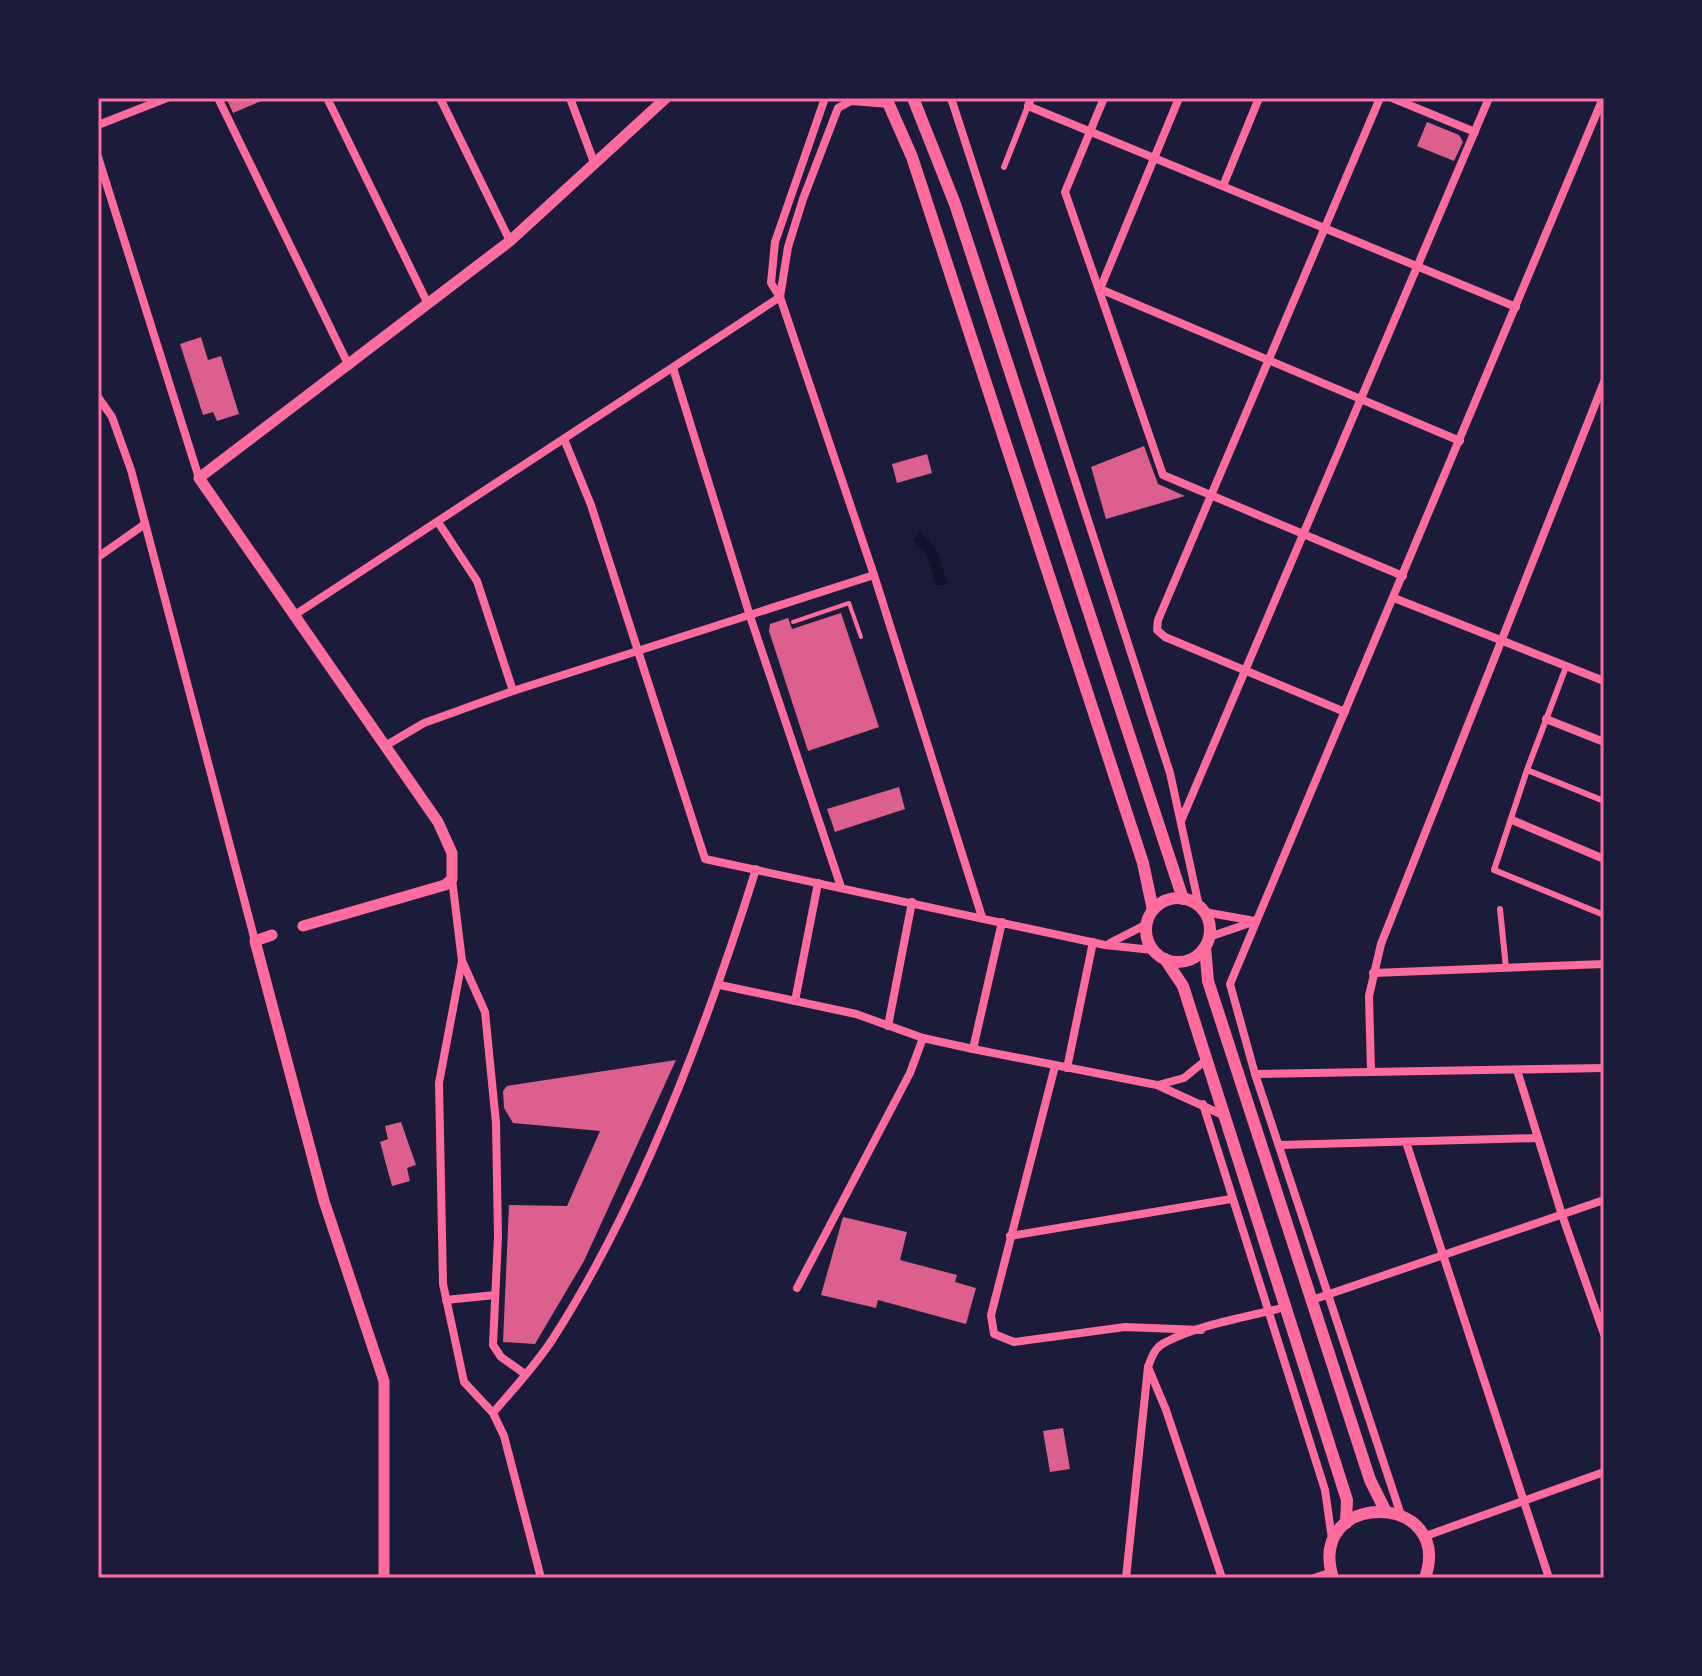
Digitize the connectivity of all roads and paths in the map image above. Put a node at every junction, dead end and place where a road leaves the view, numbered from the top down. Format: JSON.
{"nodes":[{"id":1,"x":167,"y":98,"type":"edge"},
{"id":2,"x":218,"y":98,"type":"edge"},
{"id":3,"x":327,"y":98,"type":"edge"},
{"id":4,"x":440,"y":98,"type":"edge"},
{"id":5,"x":570,"y":98,"type":"edge"},
{"id":6,"x":666,"y":98,"type":"edge"},
{"id":7,"x":825,"y":98,"type":"edge"},
{"id":8,"x":913,"y":98,"type":"edge"},
{"id":9,"x":951,"y":98,"type":"edge"},
{"id":10,"x":1104,"y":98,"type":"edge"},
{"id":11,"x":1179,"y":98,"type":"edge"},
{"id":12,"x":1259,"y":98,"type":"edge"},
{"id":13,"x":1380,"y":98,"type":"edge"},
{"id":14,"x":1392,"y":98,"type":"edge"},
{"id":15,"x":1489,"y":98,"type":"edge"},
{"id":16,"x":1603,"y":98,"type":"edge"},
{"id":17,"x":888,"y":101,"type":"edge"},
{"id":18,"x":1030,"y":102,"type":"edge"},
{"id":19,"x":98,"y":125,"type":"edge"},
{"id":20,"x":1091,"y":131,"type":"junction"},
{"id":21,"x":1475,"y":132,"type":"junction"},
{"id":22,"x":98,"y":157,"type":"edge"},
{"id":23,"x":1154,"y":157,"type":"junction"},
{"id":24,"x":595,"y":165,"type":"junction"},
{"id":25,"x":1004,"y":167,"type":"dead end"},
{"id":26,"x":1223,"y":186,"type":"junction"},
{"id":27,"x":1326,"y":227,"type":"junction"},
{"id":28,"x":510,"y":241,"type":"junction"},
{"id":29,"x":1417,"y":265,"type":"junction"},
{"id":30,"x":1100,"y":289,"type":"junction"},
{"id":31,"x":780,"y":297,"type":"junction"},
{"id":32,"x":428,"y":304,"type":"junction"},
{"id":33,"x":1516,"y":307,"type":"junction"},
{"id":34,"x":1270,"y":361,"type":"junction"},
{"id":35,"x":349,"y":366,"type":"junction"},
{"id":36,"x":673,"y":368,"type":"junction"},
{"id":37,"x":1604,"y":382,"type":"edge"},
{"id":38,"x":98,"y":397,"type":"edge"},
{"id":39,"x":1360,"y":399,"type":"junction"},
{"id":40,"x":564,"y":439,"type":"junction"},
{"id":41,"x":1460,"y":441,"type":"junction"},
{"id":42,"x":199,"y":478,"type":"junction"},
{"id":43,"x":1212,"y":496,"type":"junction"},
{"id":44,"x":438,"y":522,"type":"junction"},
{"id":45,"x":145,"y":524,"type":"junction"},
{"id":46,"x":1303,"y":535,"type":"junction"},
{"id":47,"x":98,"y":557,"type":"edge"},
{"id":48,"x":874,"y":575,"type":"junction"},
{"id":49,"x":1403,"y":576,"type":"junction"},
{"id":50,"x":1394,"y":598,"type":"junction"},
{"id":51,"x":293,"y":616,"type":"junction"},
{"id":52,"x":750,"y":616,"type":"junction"},
{"id":53,"x":793,"y":622,"type":"dead end"},
{"id":54,"x":861,"y":637,"type":"dead end"},
{"id":55,"x":1502,"y":641,"type":"junction"},
{"id":56,"x":638,"y":651,"type":"junction"},
{"id":57,"x":1566,"y":667,"type":"junction"},
{"id":58,"x":1247,"y":672,"type":"junction"},
{"id":59,"x":1604,"y":681,"type":"edge"},
{"id":60,"x":513,"y":691,"type":"junction"},
{"id":61,"x":1345,"y":712,"type":"junction"},
{"id":62,"x":1546,"y":719,"type":"junction"},
{"id":63,"x":1604,"y":742,"type":"edge"},
{"id":64,"x":385,"y":746,"type":"junction"},
{"id":65,"x":1527,"y":770,"type":"junction"},
{"id":66,"x":1604,"y":801,"type":"edge"},
{"id":67,"x":1512,"y":820,"type":"junction"},
{"id":68,"x":1181,"y":821,"type":"junction"},
{"id":69,"x":1604,"y":859,"type":"edge"},
{"id":70,"x":756,"y":869,"type":"junction"},
{"id":71,"x":452,"y":879,"type":"junction"},
{"id":72,"x":818,"y":883,"type":"junction"},
{"id":73,"x":841,"y":887,"type":"junction"},
{"id":74,"x":1183,"y":899,"type":"junction"},
{"id":75,"x":912,"y":902,"type":"junction"},
{"id":76,"x":1201,"y":909,"type":"junction"},
{"id":77,"x":1500,"y":909,"type":"dead end"},
{"id":78,"x":1153,"y":910,"type":"junction"},
{"id":79,"x":1604,"y":915,"type":"edge"},
{"id":80,"x":982,"y":917,"type":"junction"},
{"id":81,"x":1255,"y":921,"type":"junction"},
{"id":82,"x":1002,"y":922,"type":"junction"},
{"id":83,"x":1147,"y":924,"type":"junction"},
{"id":84,"x":303,"y":926,"type":"dead end"},
{"id":85,"x":272,"y":935,"type":"dead end"},
{"id":86,"x":255,"y":941,"type":"junction"},
{"id":87,"x":1093,"y":942,"type":"junction"},
{"id":88,"x":1207,"y":942,"type":"junction"},
{"id":89,"x":1105,"y":945,"type":"junction"},
{"id":90,"x":1153,"y":950,"type":"junction"},
{"id":91,"x":1165,"y":959,"type":"junction"},
{"id":92,"x":462,"y":961,"type":"junction"},
{"id":93,"x":1604,"y":964,"type":"edge"},
{"id":94,"x":1506,"y":968,"type":"junction"},
{"id":95,"x":1373,"y":973,"type":"junction"},
{"id":96,"x":720,"y":985,"type":"junction"},
{"id":97,"x":795,"y":1001,"type":"junction"},
{"id":98,"x":888,"y":1026,"type":"junction"},
{"id":99,"x":923,"y":1038,"type":"junction"},
{"id":100,"x":973,"y":1049,"type":"junction"},
{"id":101,"x":1206,"y":1060,"type":"junction"},
{"id":102,"x":1055,"y":1066,"type":"junction"},
{"id":103,"x":1067,"y":1068,"type":"junction"},
{"id":104,"x":1604,"y":1068,"type":"edge"},
{"id":105,"x":1371,"y":1070,"type":"junction"},
{"id":106,"x":1517,"y":1070,"type":"junction"},
{"id":107,"x":1255,"y":1074,"type":"junction"},
{"id":108,"x":1157,"y":1085,"type":"junction"},
{"id":109,"x":1203,"y":1104,"type":"junction"},
{"id":110,"x":1224,"y":1115,"type":"junction"},
{"id":111,"x":1538,"y":1138,"type":"junction"},
{"id":112,"x":1406,"y":1142,"type":"junction"},
{"id":113,"x":1279,"y":1145,"type":"junction"},
{"id":114,"x":1231,"y":1199,"type":"junction"},
{"id":115,"x":1604,"y":1200,"type":"edge"},
{"id":116,"x":1562,"y":1215,"type":"junction"},
{"id":117,"x":1010,"y":1236,"type":"junction"},
{"id":118,"x":1443,"y":1257,"type":"junction"},
{"id":119,"x":797,"y":1288,"type":"dead end"},
{"id":120,"x":495,"y":1295,"type":"junction"},
{"id":121,"x":1329,"y":1295,"type":"junction"},
{"id":122,"x":446,"y":1300,"type":"junction"},
{"id":123,"x":1312,"y":1300,"type":"junction"},
{"id":124,"x":1286,"y":1307,"type":"junction"},
{"id":125,"x":1270,"y":1311,"type":"junction"},
{"id":126,"x":1201,"y":1330,"type":"junction"},
{"id":127,"x":1604,"y":1334,"type":"edge"},
{"id":128,"x":1148,"y":1367,"type":"junction"},
{"id":129,"x":525,"y":1374,"type":"junction"},
{"id":130,"x":493,"y":1413,"type":"junction"},
{"id":131,"x":1604,"y":1472,"type":"edge"},
{"id":132,"x":1521,"y":1500,"type":"junction"},
{"id":133,"x":1385,"y":1510,"type":"junction"},
{"id":134,"x":1401,"y":1515,"type":"junction"},
{"id":135,"x":1346,"y":1523,"type":"junction"},
{"id":136,"x":1423,"y":1537,"type":"junction"},
{"id":137,"x":1331,"y":1548,"type":"junction"},
{"id":138,"x":1332,"y":1575,"type":"edge"},
{"id":139,"x":1427,"y":1576,"type":"edge"},
{"id":140,"x":384,"y":1578,"type":"edge"},
{"id":141,"x":541,"y":1578,"type":"edge"},
{"id":142,"x":1126,"y":1578,"type":"edge"},
{"id":143,"x":1222,"y":1578,"type":"edge"},
{"id":144,"x":1314,"y":1578,"type":"edge"},
{"id":145,"x":1549,"y":1578,"type":"edge"}],
"edges":[{"from":1,"to":19,"type":"street"},
{"from":2,"to":35,"type":"street"},
{"from":3,"to":32,"type":"street"},
{"from":4,"to":28,"type":"street"},
{"from":5,"to":24,"type":"street"},
{"from":6,"to":24,"type":"main road"},
{"from":7,"to":31,"type":"street"},
{"from":8,"to":74,"type":"main road"},
{"from":9,"to":68,"type":"street"},
{"from":10,"to":20,"type":"street"},
{"from":11,"to":23,"type":"street"},
{"from":12,"to":26,"type":"street"},
{"from":13,"to":27,"type":"street"},
{"from":14,"to":21,"type":"street"},
{"from":15,"to":21,"type":"street"},
{"from":16,"to":33,"type":"street"},
{"from":17,"to":31,"type":"street"},
{"from":17,"to":78,"type":"main road"},
{"from":18,"to":20,"type":"street"},
{"from":18,"to":25,"type":"street"},
{"from":20,"to":23,"type":"street"},
{"from":20,"to":30,"type":"street"},
{"from":21,"to":29,"type":"street"},
{"from":22,"to":42,"type":"street"},
{"from":23,"to":26,"type":"street"},
{"from":23,"to":30,"type":"street"},
{"from":24,"to":28,"type":"main road"},
{"from":26,"to":27,"type":"street"},
{"from":27,"to":29,"type":"street"},
{"from":27,"to":34,"type":"street"},
{"from":28,"to":32,"type":"main road"},
{"from":29,"to":33,"type":"street"},
{"from":29,"to":39,"type":"street"},
{"from":30,"to":34,"type":"street"},
{"from":30,"to":43,"type":"street"},
{"from":31,"to":36,"type":"street"},
{"from":31,"to":48,"type":"street"},
{"from":32,"to":35,"type":"main road"},
{"from":33,"to":41,"type":"street"},
{"from":34,"to":39,"type":"street"},
{"from":34,"to":43,"type":"street"},
{"from":35,"to":42,"type":"main road"},
{"from":36,"to":40,"type":"street"},
{"from":36,"to":52,"type":"street"},
{"from":37,"to":55,"type":"street"},
{"from":38,"to":45,"type":"street"},
{"from":39,"to":41,"type":"street"},
{"from":39,"to":46,"type":"street"},
{"from":40,"to":44,"type":"street"},
{"from":40,"to":56,"type":"street"},
{"from":41,"to":49,"type":"street"},
{"from":42,"to":51,"type":"main road"},
{"from":43,"to":46,"type":"street"},
{"from":43,"to":58,"type":"street"},
{"from":44,"to":51,"type":"street"},
{"from":44,"to":60,"type":"street"},
{"from":45,"to":47,"type":"street"},
{"from":45,"to":86,"type":"street"},
{"from":46,"to":49,"type":"street"},
{"from":46,"to":58,"type":"street"},
{"from":48,"to":52,"type":"street"},
{"from":48,"to":80,"type":"street"},
{"from":49,"to":50,"type":"street"},
{"from":50,"to":55,"type":"street"},
{"from":50,"to":61,"type":"street"},
{"from":51,"to":64,"type":"main road"},
{"from":52,"to":56,"type":"street"},
{"from":52,"to":73,"type":"street"},
{"from":53,"to":54,"type":"lane"},
{"from":55,"to":57,"type":"street"},
{"from":55,"to":95,"type":"street"},
{"from":56,"to":60,"type":"street"},
{"from":56,"to":70,"type":"street"},
{"from":57,"to":59,"type":"street"},
{"from":57,"to":62,"type":"street"},
{"from":58,"to":61,"type":"street"},
{"from":58,"to":68,"type":"street"},
{"from":60,"to":64,"type":"street"},
{"from":61,"to":81,"type":"street"},
{"from":62,"to":63,"type":"street"},
{"from":62,"to":65,"type":"street"},
{"from":64,"to":71,"type":"main road"},
{"from":65,"to":66,"type":"street"},
{"from":65,"to":67,"type":"street"},
{"from":67,"to":69,"type":"street"},
{"from":67,"to":79,"type":"street"},
{"from":68,"to":76,"type":"street"},
{"from":70,"to":72,"type":"street"},
{"from":70,"to":96,"type":"street"},
{"from":71,"to":84,"type":"main road"},
{"from":71,"to":92,"type":"street"},
{"from":72,"to":73,"type":"street"},
{"from":72,"to":97,"type":"street"},
{"from":73,"to":75,"type":"street"},
{"from":74,"to":76,"type":"main road"},
{"from":74,"to":78,"type":"main road"},
{"from":75,"to":80,"type":"street"},
{"from":75,"to":98,"type":"street"},
{"from":76,"to":81,"type":"street"},
{"from":76,"to":88,"type":"main road"},
{"from":77,"to":94,"type":"street"},
{"from":78,"to":83,"type":"main road"},
{"from":80,"to":82,"type":"street"},
{"from":81,"to":88,"type":"street"},
{"from":81,"to":107,"type":"street"},
{"from":82,"to":87,"type":"street"},
{"from":82,"to":100,"type":"street"},
{"from":83,"to":89,"type":"street"},
{"from":83,"to":90,"type":"main road"},
{"from":85,"to":86,"type":"main road"},
{"from":86,"to":140,"type":"main road"},
{"from":87,"to":89,"type":"street"},
{"from":87,"to":103,"type":"street"},
{"from":88,"to":91,"type":"main road"},
{"from":88,"to":123,"type":"main road"},
{"from":89,"to":90,"type":"street"},
{"from":90,"to":91,"type":"main road"},
{"from":91,"to":101,"type":"main road"},
{"from":92,"to":120,"type":"street"},
{"from":92,"to":122,"type":"street"},
{"from":93,"to":94,"type":"street"},
{"from":94,"to":95,"type":"street"},
{"from":95,"to":105,"type":"street"},
{"from":96,"to":97,"type":"street"},
{"from":96,"to":129,"type":"street"},
{"from":97,"to":98,"type":"street"},
{"from":98,"to":99,"type":"street"},
{"from":99,"to":100,"type":"street"},
{"from":99,"to":119,"type":"street"},
{"from":100,"to":102,"type":"street"},
{"from":101,"to":108,"type":"street"},
{"from":101,"to":110,"type":"main road"},
{"from":102,"to":103,"type":"street"},
{"from":102,"to":117,"type":"street"},
{"from":103,"to":108,"type":"street"},
{"from":104,"to":106,"type":"street"},
{"from":105,"to":106,"type":"street"},
{"from":105,"to":107,"type":"street"},
{"from":106,"to":111,"type":"street"},
{"from":107,"to":113,"type":"street"},
{"from":108,"to":109,"type":"street"},
{"from":109,"to":110,"type":"street"},
{"from":109,"to":114,"type":"street"},
{"from":110,"to":124,"type":"main road"},
{"from":111,"to":112,"type":"street"},
{"from":111,"to":116,"type":"street"},
{"from":112,"to":113,"type":"street"},
{"from":112,"to":118,"type":"street"},
{"from":113,"to":121,"type":"street"},
{"from":114,"to":117,"type":"street"},
{"from":114,"to":125,"type":"street"},
{"from":115,"to":116,"type":"street"},
{"from":116,"to":118,"type":"street"},
{"from":116,"to":127,"type":"street"},
{"from":117,"to":126,"type":"street"},
{"from":118,"to":121,"type":"street"},
{"from":118,"to":132,"type":"street"},
{"from":120,"to":122,"type":"street"},
{"from":120,"to":129,"type":"street"},
{"from":121,"to":123,"type":"street"},
{"from":121,"to":134,"type":"street"},
{"from":122,"to":130,"type":"street"},
{"from":123,"to":133,"type":"main road"},
{"from":124,"to":125,"type":"street"},
{"from":124,"to":135,"type":"main road"},
{"from":125,"to":126,"type":"street"},
{"from":125,"to":137,"type":"street"},
{"from":126,"to":128,"type":"street"},
{"from":128,"to":142,"type":"street"},
{"from":128,"to":143,"type":"street"},
{"from":129,"to":130,"type":"street"},
{"from":130,"to":141,"type":"street"},
{"from":131,"to":132,"type":"street"},
{"from":132,"to":136,"type":"street"},
{"from":132,"to":145,"type":"street"},
{"from":133,"to":134,"type":"main road"},
{"from":133,"to":135,"type":"main road"},
{"from":134,"to":136,"type":"main road"},
{"from":135,"to":137,"type":"main road"},
{"from":136,"to":139,"type":"main road"},
{"from":137,"to":138,"type":"main road"},
{"from":138,"to":144,"type":"street"}]}
